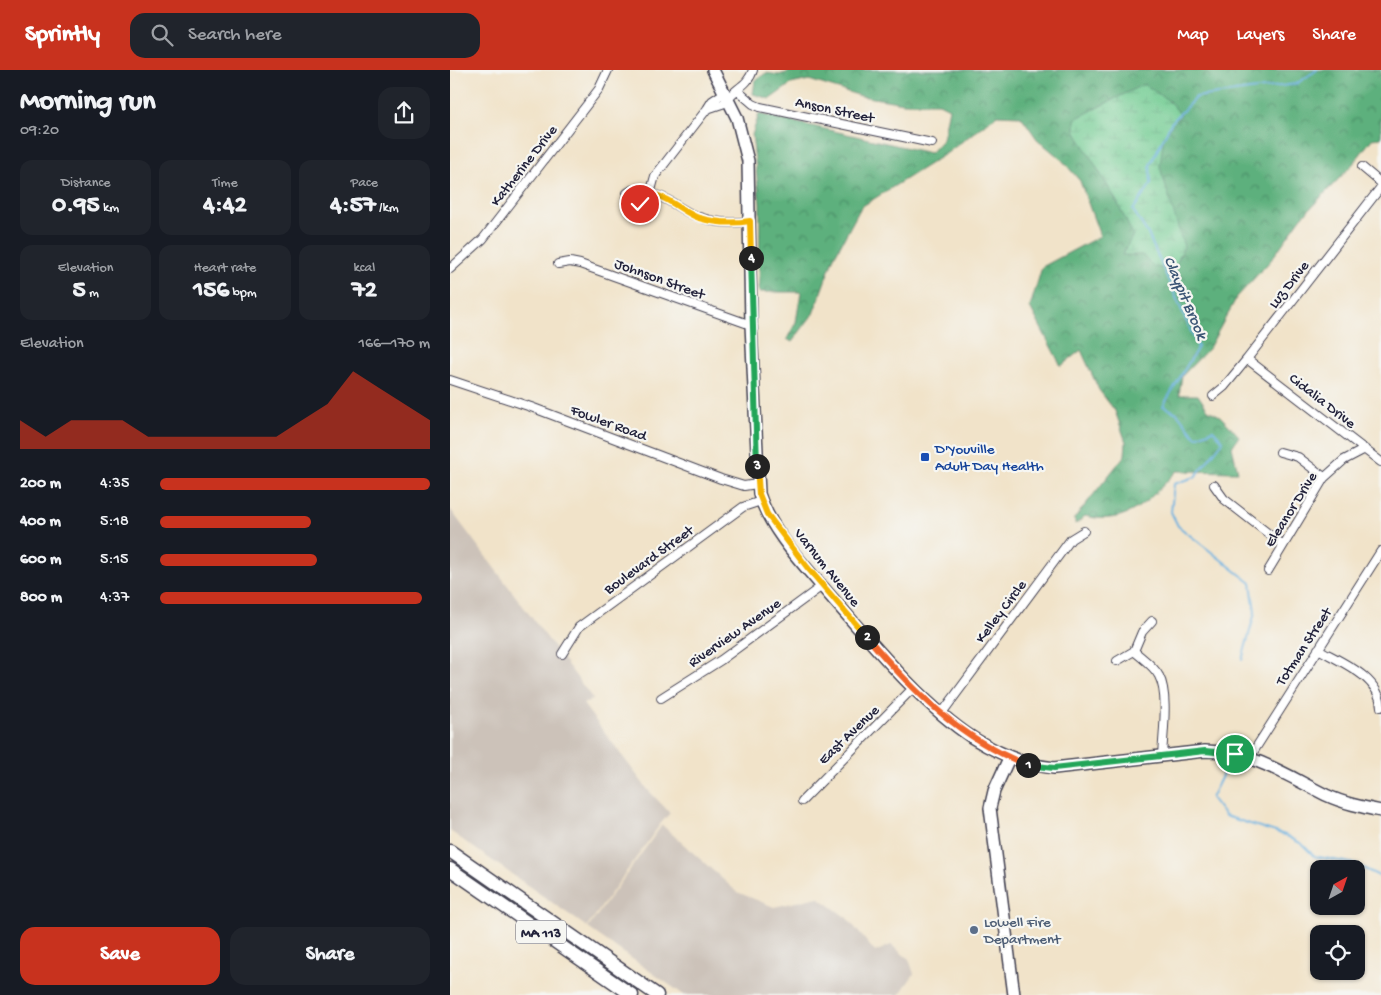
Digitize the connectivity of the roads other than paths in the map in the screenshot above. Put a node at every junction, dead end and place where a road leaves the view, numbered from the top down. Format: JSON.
{"nodes":[{"id":1,"x":608,"y":70,"type":"edge"},
{"id":2,"x":713,"y":70,"type":"edge"},
{"id":3,"x":753,"y":70,"type":"edge"},
{"id":4,"x":738,"y":90,"type":"junction"},
{"id":5,"x":728,"y":97,"type":"junction"},
{"id":6,"x":932,"y":143,"type":"dead end"},
{"id":7,"x":1362,"y":167,"type":"dead end"},
{"id":8,"x":1381,"y":183,"type":"edge"},
{"id":9,"x":1381,"y":187,"type":"edge"},
{"id":10,"x":750,"y":221,"type":"junction"},
{"id":11,"x":558,"y":264,"type":"dead end"},
{"id":12,"x":450,"y":269,"type":"edge"},
{"id":13,"x":751,"y":325,"type":"junction"},
{"id":14,"x":1247,"y":359,"type":"junction"},
{"id":15,"x":450,"y":380,"type":"edge"},
{"id":16,"x":1213,"y":396,"type":"dead end"},
{"id":17,"x":1365,"y":449,"type":"junction"},
{"id":18,"x":1280,"y":452,"type":"dead end"},
{"id":19,"x":1381,"y":462,"type":"edge"},
{"id":20,"x":1324,"y":477,"type":"junction"},
{"id":21,"x":758,"y":484,"type":"junction"},
{"id":22,"x":1214,"y":486,"type":"dead end"},
{"id":23,"x":761,"y":501,"type":"junction"},
{"id":24,"x":1084,"y":530,"type":"dead end"},
{"id":25,"x":1283,"y":545,"type":"junction"},
{"id":26,"x":1381,"y":551,"type":"edge"},
{"id":27,"x":1268,"y":571,"type":"dead end"},
{"id":28,"x":822,"y":586,"type":"junction"},
{"id":29,"x":1152,"y":620,"type":"dead end"},
{"id":30,"x":1318,"y":649,"type":"junction"},
{"id":31,"x":1134,"y":651,"type":"junction"},
{"id":32,"x":562,"y":654,"type":"dead end"},
{"id":33,"x":1117,"y":661,"type":"dead end"},
{"id":34,"x":914,"y":687,"type":"junction"},
{"id":35,"x":661,"y":698,"type":"dead end"},
{"id":36,"x":1381,"y":708,"type":"edge"},
{"id":37,"x":942,"y":713,"type":"junction"},
{"id":38,"x":1162,"y":756,"type":"junction"},
{"id":39,"x":1250,"y":757,"type":"junction"},
{"id":40,"x":1009,"y":758,"type":"junction"},
{"id":41,"x":802,"y":801,"type":"dead end"},
{"id":42,"x":1381,"y":811,"type":"edge"},
{"id":43,"x":450,"y":851,"type":"edge"},
{"id":44,"x":450,"y":869,"type":"edge"},
{"id":45,"x":632,"y":995,"type":"edge"},
{"id":46,"x":657,"y":995,"type":"edge"},
{"id":47,"x":1014,"y":995,"type":"edge"}],
"edges":[{"from":1,"to":12,"type":"street","name":"Katherine Drive"},
{"from":2,"to":5,"type":"main road","name":"Varnum Avenue"},
{"from":3,"to":4,"type":"street"},
{"from":4,"to":5,"type":"street"},
{"from":4,"to":6,"type":"street","name":"Anson Street"},
{"from":5,"to":10,"type":"main road","name":"Varnum Avenue"},
{"from":5,"to":10,"type":"street"},
{"from":7,"to":8,"type":"street"},
{"from":9,"to":14,"type":"street","name":"Luz Drive"},
{"from":10,"to":13,"type":"main road","name":"Varnum Avenue"},
{"from":11,"to":13,"type":"street","name":"Johnson Street"},
{"from":13,"to":21,"type":"main road","name":"Varnum Avenue"},
{"from":14,"to":16,"type":"street","name":"Luz Drive"},
{"from":14,"to":17,"type":"street","name":"Cidalia Drive"},
{"from":15,"to":21,"type":"street","name":"Fowler Road"},
{"from":17,"to":19,"type":"street","name":"Cidalia Drive"},
{"from":17,"to":20,"type":"street","name":"Eleanor Drive"},
{"from":18,"to":20,"type":"street"},
{"from":20,"to":25,"type":"street","name":"Eleanor Drive"},
{"from":21,"to":23,"type":"main road","name":"Varnum Avenue"},
{"from":22,"to":25,"type":"street"},
{"from":23,"to":28,"type":"main road","name":"Varnum Avenue"},
{"from":23,"to":32,"type":"street","name":"Boulevard Street"},
{"from":24,"to":37,"type":"street","name":"Kelley Circle"},
{"from":25,"to":27,"type":"street","name":"Eleanor Drive"},
{"from":26,"to":30,"type":"street","name":"Totman Street"},
{"from":28,"to":34,"type":"main road","name":"Varnum Avenue"},
{"from":28,"to":35,"type":"street","name":"Riverview Avenue"},
{"from":29,"to":31,"type":"street"},
{"from":30,"to":36,"type":"street"},
{"from":30,"to":39,"type":"street","name":"Totman Street"},
{"from":31,"to":33,"type":"street"},
{"from":31,"to":38,"type":"street"},
{"from":34,"to":37,"type":"main road","name":"Varnum Avenue"},
{"from":34,"to":41,"type":"street","name":"East Avenue"},
{"from":37,"to":40,"type":"main road","name":"Varnum Avenue"},
{"from":38,"to":39,"type":"main road","name":"Varnum Avenue"},
{"from":38,"to":40,"type":"main road","name":"Varnum Avenue"},
{"from":39,"to":42,"type":"main road","name":"Varnum Avenue"},
{"from":40,"to":47,"type":"main road"},
{"from":43,"to":46,"type":"main road","number":"MA 113"},
{"from":44,"to":45,"type":"main road","number":"MA 113"}]}
